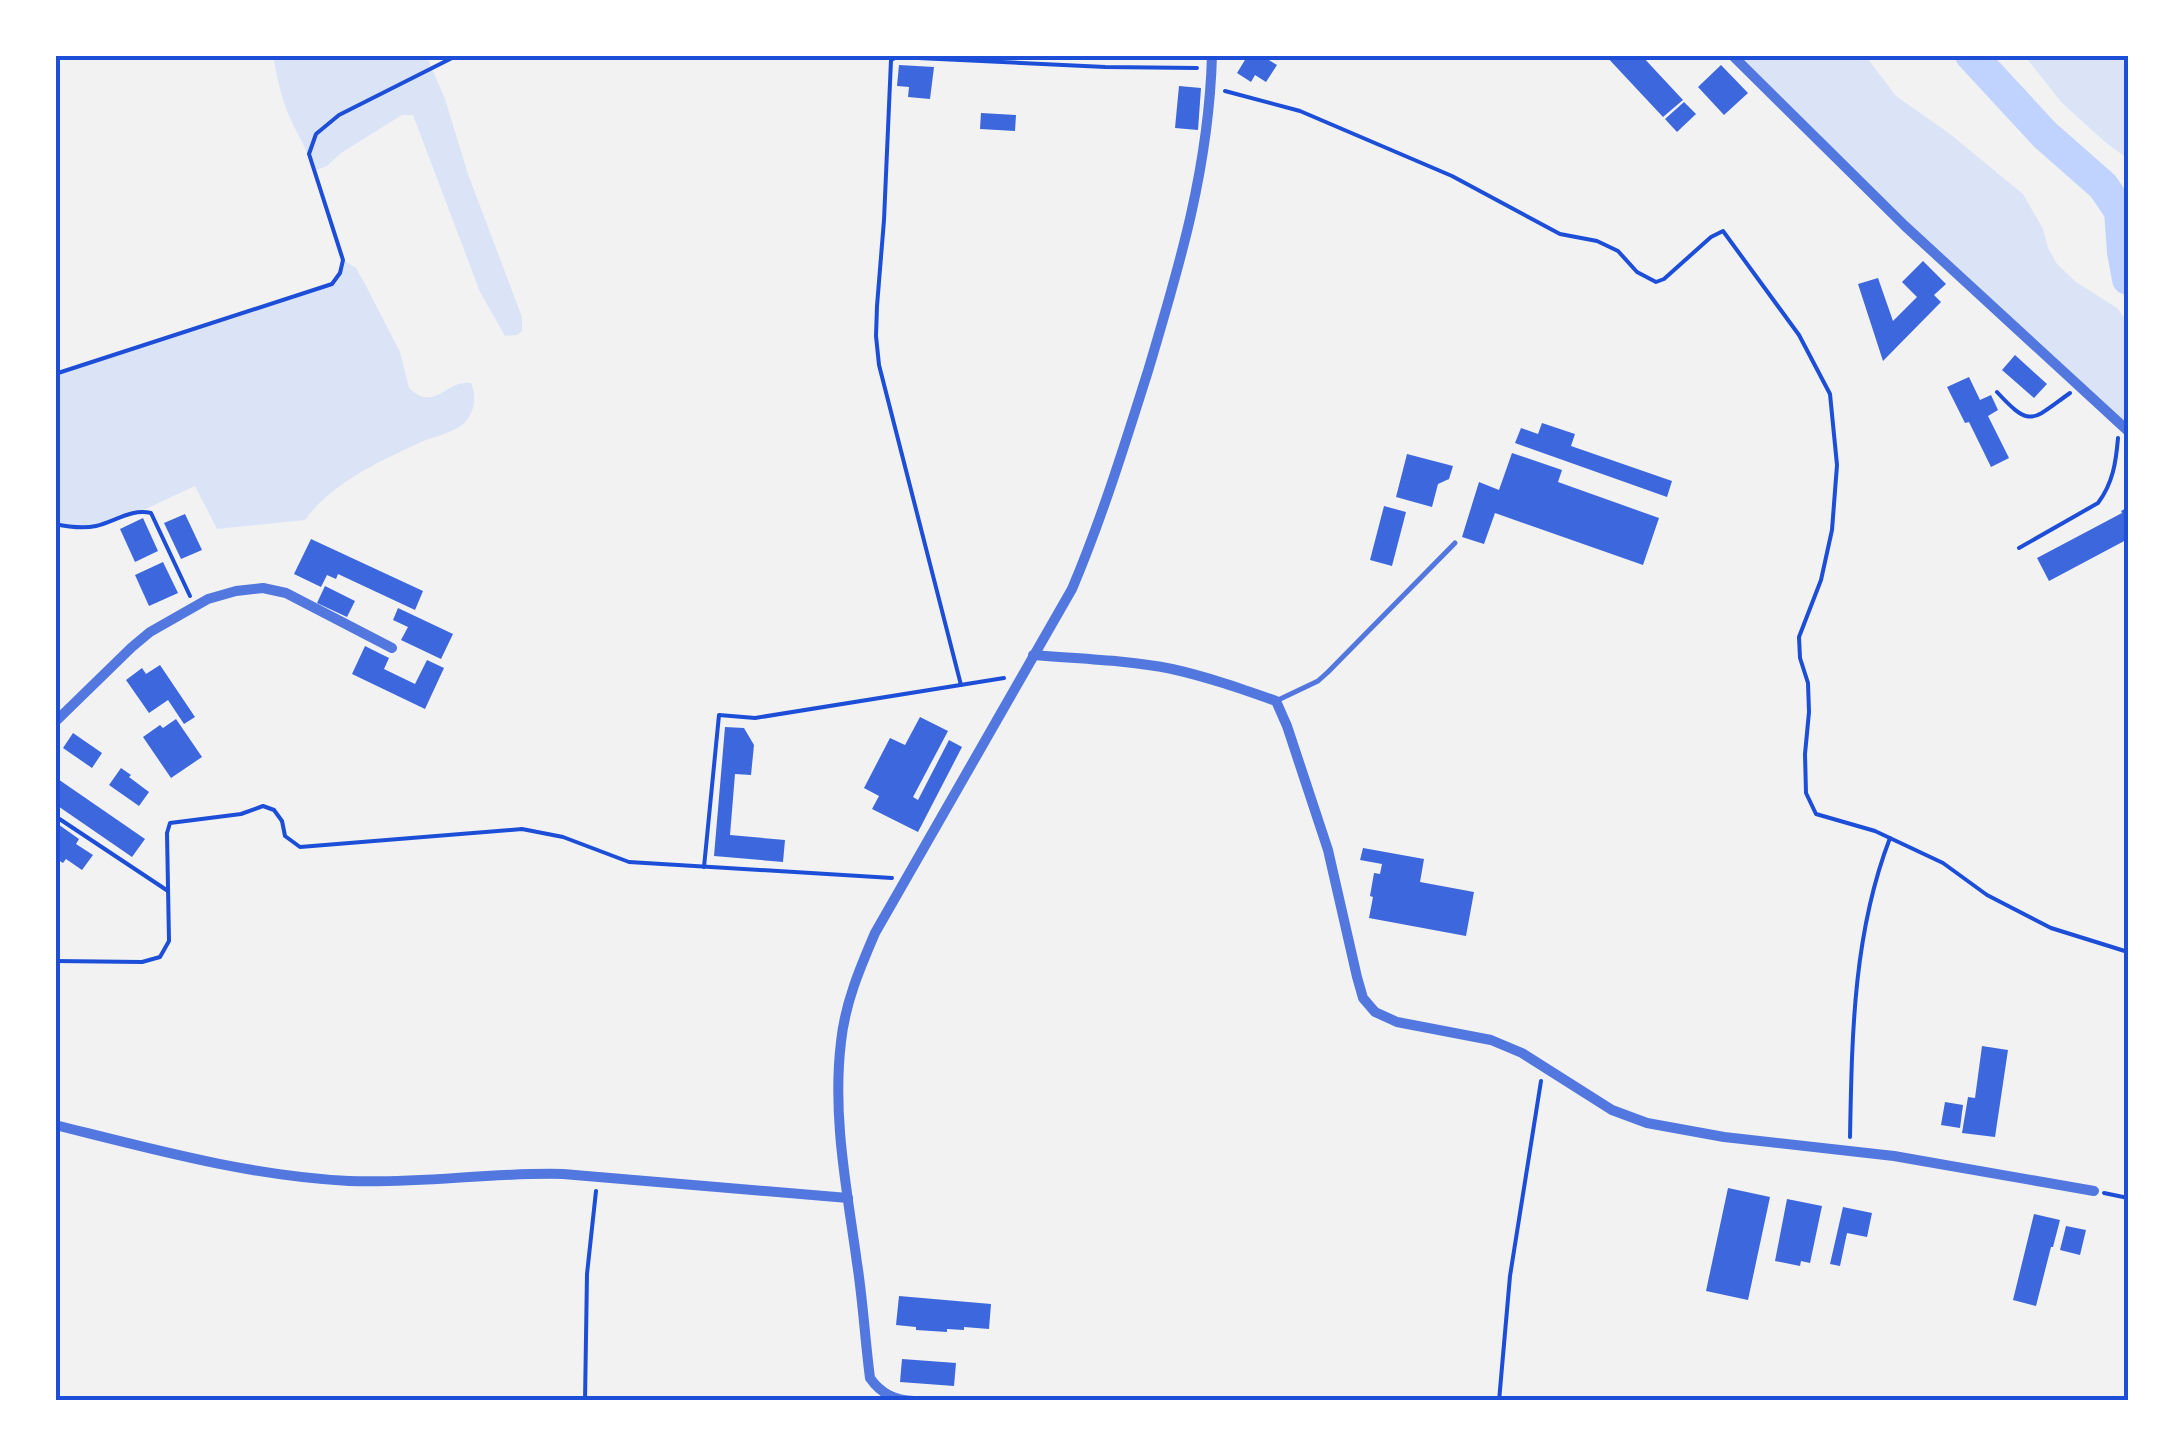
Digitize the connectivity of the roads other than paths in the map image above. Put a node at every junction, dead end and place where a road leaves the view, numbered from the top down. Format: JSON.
{"nodes":[{"id":1,"x":1732,"y":55,"type":"edge"},
{"id":2,"x":1212,"y":61,"type":"edge"},
{"id":3,"x":2123,"y":427,"type":"edge"},
{"id":4,"x":1456,"y":542,"type":"dead end"},
{"id":5,"x":392,"y":648,"type":"dead end"},
{"id":6,"x":1032,"y":656,"type":"junction"},
{"id":7,"x":1276,"y":701,"type":"junction"},
{"id":8,"x":55,"y":722,"type":"edge"},
{"id":9,"x":55,"y":1125,"type":"edge"},
{"id":10,"x":2094,"y":1191,"type":"road end"},
{"id":11,"x":848,"y":1198,"type":"junction"},
{"id":12,"x":914,"y":1401,"type":"edge"}],
"edges":[{"from":1,"to":3,"type":"street"},
{"from":2,"to":6,"type":"street"},
{"from":4,"to":7,"type":"lane"},
{"from":5,"to":8,"type":"street"},
{"from":6,"to":7,"type":"street"},
{"from":6,"to":11,"type":"street"},
{"from":7,"to":10,"type":"street"},
{"from":9,"to":11,"type":"street"},
{"from":11,"to":12,"type":"street"}]}
